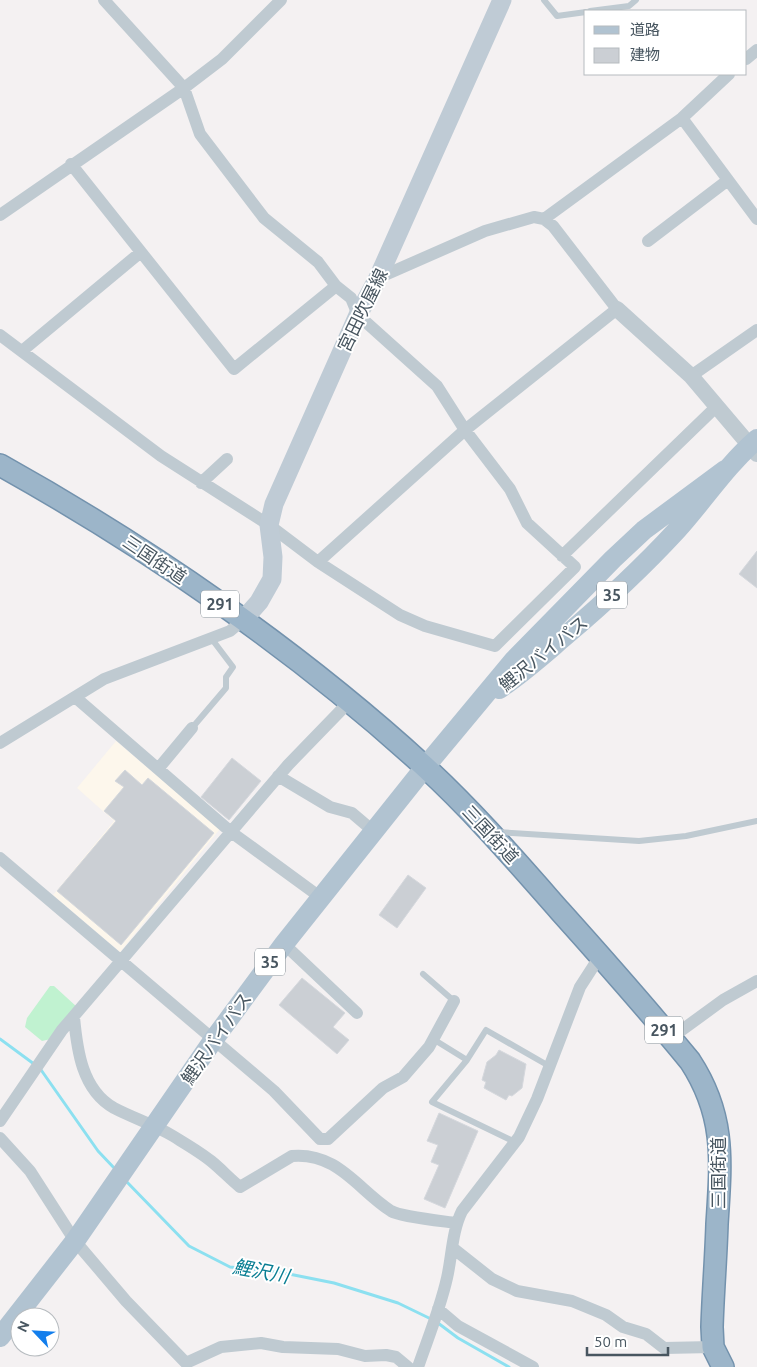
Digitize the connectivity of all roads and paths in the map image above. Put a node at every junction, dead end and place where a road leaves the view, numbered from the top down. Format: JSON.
{"nodes":[{"id":1,"x":104,"y":0,"type":"edge"},
{"id":2,"x":281,"y":0,"type":"edge"},
{"id":3,"x":502,"y":0,"type":"edge"},
{"id":4,"x":544,"y":0,"type":"edge"},
{"id":5,"x":636,"y":0,"type":"edge"},
{"id":6,"x":598,"y":10,"type":"edge"},
{"id":7,"x":584,"y":12,"type":"edge"},
{"id":8,"x":757,"y":50,"type":"edge"},
{"id":9,"x":747,"y":58,"type":"edge"},
{"id":10,"x":728,"y":75,"type":"edge"},
{"id":11,"x":184,"y":88,"type":"junction"},
{"id":12,"x":682,"y":118,"type":"junction"},
{"id":13,"x":71,"y":164,"type":"junction"},
{"id":14,"x":728,"y":180,"type":"junction"},
{"id":15,"x":0,"y":215,"type":"edge"},
{"id":16,"x":544,"y":219,"type":"junction"},
{"id":17,"x":757,"y":219,"type":"edge"},
{"id":18,"x":648,"y":240,"type":"dead end"},
{"id":19,"x":141,"y":252,"type":"junction"},
{"id":20,"x":378,"y":278,"type":"junction"},
{"id":21,"x":336,"y":286,"type":"junction"},
{"id":22,"x":617,"y":308,"type":"junction"},
{"id":23,"x":358,"y":315,"type":"junction"},
{"id":24,"x":757,"y":330,"type":"edge"},
{"id":25,"x":0,"y":335,"type":"edge"},
{"id":26,"x":22,"y":351,"type":"junction"},
{"id":27,"x":691,"y":376,"type":"junction"},
{"id":28,"x":717,"y":406,"type":"junction"},
{"id":29,"x":465,"y":430,"type":"junction"},
{"id":30,"x":754,"y":446,"type":"edge"},
{"id":31,"x":227,"y":459,"type":"dead end"},
{"id":32,"x":0,"y":465,"type":"edge"},
{"id":33,"x":202,"y":483,"type":"junction"},
{"id":34,"x":269,"y":525,"type":"junction"},
{"id":35,"x":562,"y":556,"type":"junction"},
{"id":36,"x":318,"y":562,"type":"junction"},
{"id":37,"x":243,"y":620,"type":"junction"},
{"id":38,"x":211,"y":637,"type":"junction"},
{"id":39,"x":75,"y":697,"type":"junction"},
{"id":40,"x":349,"y":702,"type":"junction"},
{"id":41,"x":192,"y":728,"type":"joint"},
{"id":42,"x":0,"y":743,"type":"edge"},
{"id":43,"x":425,"y":767,"type":"junction"},
{"id":44,"x":158,"y":769,"type":"junction"},
{"id":45,"x":278,"y":776,"type":"junction"},
{"id":46,"x":757,"y":821,"type":"edge"},
{"id":47,"x":372,"y":830,"type":"junction"},
{"id":48,"x":231,"y":832,"type":"junction"},
{"id":49,"x":491,"y":832,"type":"junction"},
{"id":50,"x":0,"y":858,"type":"edge"},
{"id":51,"x":320,"y":897,"type":"junction"},
{"id":52,"x":284,"y":944,"type":"junction"},
{"id":53,"x":600,"y":956,"type":"junction"},
{"id":54,"x":122,"y":961,"type":"junction"},
{"id":55,"x":423,"y":974,"type":"dead end"},
{"id":56,"x":757,"y":981,"type":"edge"},
{"id":57,"x":454,"y":1001,"type":"joint"},
{"id":58,"x":357,"y":1013,"type":"dead end"},
{"id":59,"x":74,"y":1017,"type":"junction"},
{"id":60,"x":671,"y":1038,"type":"junction"},
{"id":61,"x":214,"y":1039,"type":"junction"},
{"id":62,"x":433,"y":1039,"type":"junction"},
{"id":63,"x":467,"y":1060,"type":"junction"},
{"id":64,"x":549,"y":1066,"type":"junction"},
{"id":65,"x":0,"y":1121,"type":"edge"},
{"id":66,"x":154,"y":1127,"type":"junction"},
{"id":67,"x":0,"y":1138,"type":"edge"},
{"id":68,"x":515,"y":1142,"type":"junction"},
{"id":69,"x":456,"y":1223,"type":"junction"},
{"id":70,"x":74,"y":1240,"type":"junction"},
{"id":71,"x":454,"y":1249,"type":"junction"},
{"id":72,"x":437,"y":1311,"type":"junction"},
{"id":73,"x":0,"y":1337,"type":"edge"},
{"id":74,"x":714,"y":1347,"type":"junction"},
{"id":75,"x":408,"y":1367,"type":"edge"},
{"id":76,"x":418,"y":1367,"type":"edge"},
{"id":77,"x":533,"y":1367,"type":"edge"},
{"id":78,"x":723,"y":1367,"type":"edge"}],
"edges":[{"from":1,"to":11,"type":"street"},
{"from":2,"to":11,"type":"street"},
{"from":3,"to":20,"type":"main road","name":"宮田吹屋線"},
{"from":4,"to":7,"type":"lane"},
{"from":5,"to":6,"type":"lane"},
{"from":8,"to":9,"type":"street"},
{"from":10,"to":12,"type":"street"},
{"from":11,"to":13,"type":"street"},
{"from":11,"to":21,"type":"street"},
{"from":12,"to":14,"type":"street"},
{"from":12,"to":16,"type":"street"},
{"from":13,"to":15,"type":"street"},
{"from":13,"to":19,"type":"street"},
{"from":14,"to":17,"type":"street"},
{"from":14,"to":18,"type":"street"},
{"from":16,"to":20,"type":"street"},
{"from":16,"to":22,"type":"street"},
{"from":19,"to":21,"type":"street"},
{"from":19,"to":26,"type":"street"},
{"from":20,"to":23,"type":"main road","name":"宮田吹屋線"},
{"from":21,"to":23,"type":"street"},
{"from":22,"to":27,"type":"street"},
{"from":22,"to":29,"type":"street"},
{"from":23,"to":29,"type":"street"},
{"from":23,"to":34,"type":"main road","name":"宮田吹屋線"},
{"from":24,"to":27,"type":"street"},
{"from":25,"to":26,"type":"street"},
{"from":26,"to":33,"type":"street"},
{"from":27,"to":28,"type":"street"},
{"from":28,"to":30,"type":"street"},
{"from":28,"to":35,"type":"street"},
{"from":29,"to":35,"type":"street"},
{"from":29,"to":36,"type":"street"},
{"from":30,"to":43,"type":"main road","name":"鯉沢バイパス","number":"35"},
{"from":31,"to":33,"type":"street"},
{"from":32,"to":37,"type":"highway","name":"三国街道","number":"291"},
{"from":33,"to":34,"type":"street"},
{"from":34,"to":36,"type":"street"},
{"from":34,"to":37,"type":"main road","name":"宮田吹屋線"},
{"from":35,"to":36,"type":"street"},
{"from":37,"to":38,"type":"street"},
{"from":37,"to":40,"type":"highway","name":"三国街道","number":"291"},
{"from":38,"to":39,"type":"street"},
{"from":38,"to":41,"type":"lane"},
{"from":39,"to":42,"type":"street"},
{"from":39,"to":44,"type":"street"},
{"from":40,"to":43,"type":"highway","name":"三国街道","number":"291"},
{"from":40,"to":45,"type":"street"},
{"from":41,"to":44,"type":"street"},
{"from":43,"to":47,"type":"main road","name":"鯉沢バイパス","number":"35"},
{"from":43,"to":49,"type":"highway","name":"三国街道","number":"291"},
{"from":44,"to":48,"type":"street"},
{"from":45,"to":47,"type":"street"},
{"from":45,"to":48,"type":"street"},
{"from":46,"to":49,"type":"lane"},
{"from":47,"to":51,"type":"main road","name":"鯉沢バイパス","number":"35"},
{"from":48,"to":51,"type":"street"},
{"from":48,"to":54,"type":"street"},
{"from":49,"to":53,"type":"highway","name":"三国街道","number":"291"},
{"from":50,"to":54,"type":"street"},
{"from":51,"to":52,"type":"main road","name":"鯉沢バイパス","number":"35"},
{"from":52,"to":58,"type":"street"},
{"from":52,"to":61,"type":"main road","name":"鯉沢バイパス","number":"35"},
{"from":53,"to":60,"type":"highway","name":"三国街道","number":"291"},
{"from":53,"to":64,"type":"street"},
{"from":54,"to":59,"type":"street"},
{"from":54,"to":61,"type":"street"},
{"from":55,"to":57,"type":"lane"},
{"from":56,"to":60,"type":"street"},
{"from":57,"to":62,"type":"street"},
{"from":59,"to":65,"type":"street"},
{"from":59,"to":66,"type":"street"},
{"from":60,"to":74,"type":"highway","name":"三国街道","number":"291"},
{"from":61,"to":62,"type":"street"},
{"from":61,"to":66,"type":"main road","name":"鯉沢バイパス","number":"35"},
{"from":62,"to":63,"type":"lane"},
{"from":63,"to":64,"type":"lane"},
{"from":63,"to":68,"type":"lane"},
{"from":64,"to":68,"type":"street"},
{"from":66,"to":69,"type":"street"},
{"from":66,"to":70,"type":"main road","name":"鯉沢バイパス","number":"35"},
{"from":67,"to":70,"type":"street"},
{"from":68,"to":69,"type":"street"},
{"from":69,"to":71,"type":"street"},
{"from":70,"to":73,"type":"main road","name":"鯉沢バイパス","number":"35"},
{"from":70,"to":75,"type":"street"},
{"from":71,"to":72,"type":"street"},
{"from":71,"to":74,"type":"street"},
{"from":72,"to":76,"type":"street"},
{"from":72,"to":77,"type":"street"},
{"from":74,"to":78,"type":"highway","name":"三国街道","number":"291"}]}
